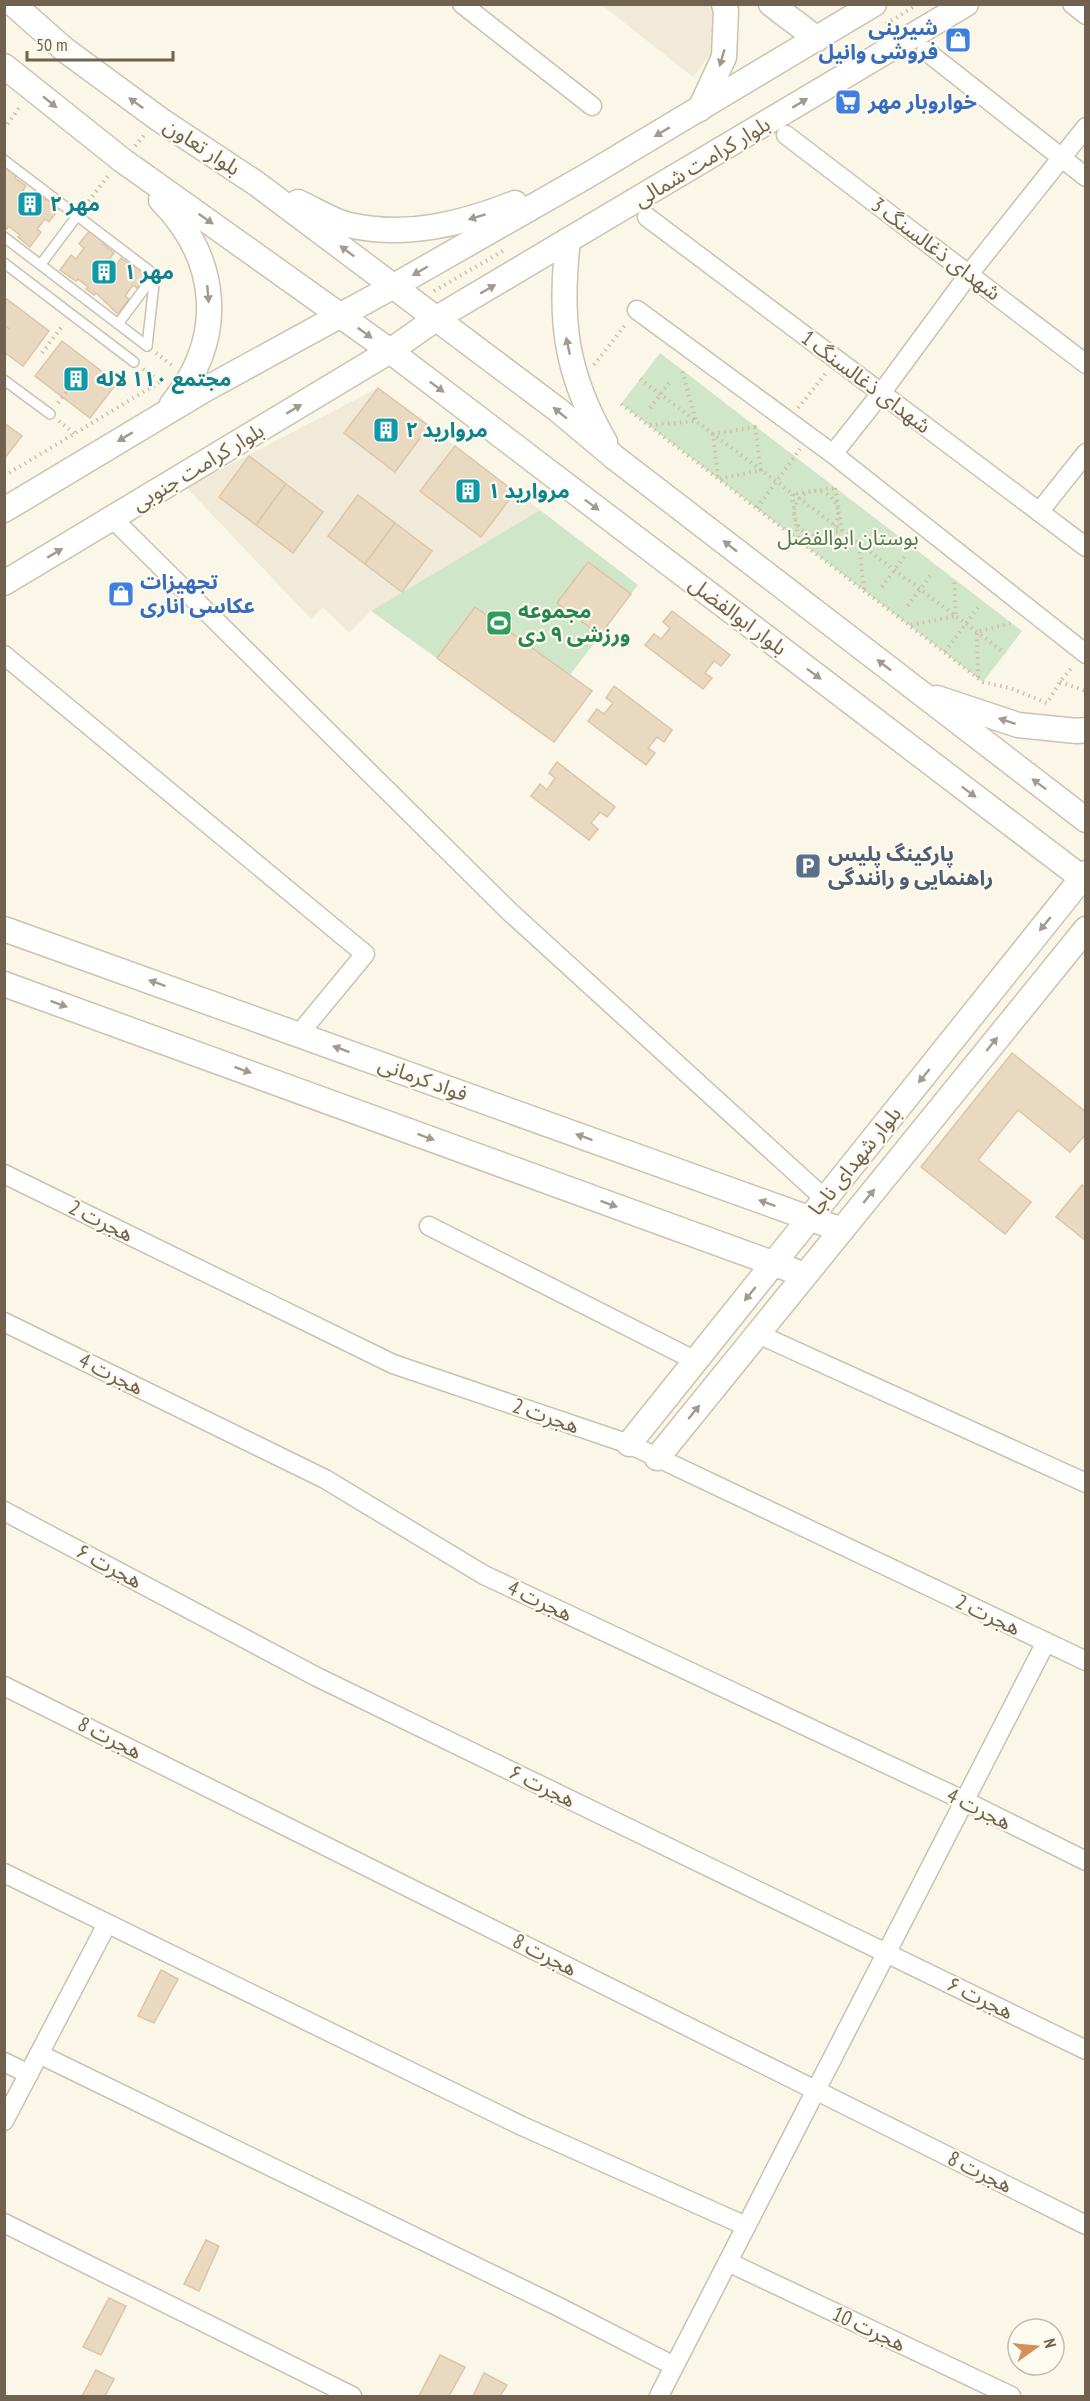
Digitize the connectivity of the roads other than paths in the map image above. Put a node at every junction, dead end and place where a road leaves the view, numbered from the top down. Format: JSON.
{"nodes":[{"id":1,"x":13,"y":4,"type":"edge"},
{"id":2,"x":462,"y":4,"type":"edge"},
{"id":3,"x":724,"y":4,"type":"edge"},
{"id":4,"x":874,"y":4,"type":"edge"},
{"id":5,"x":966,"y":4,"type":"edge"},
{"id":6,"x":1072,"y":4,"type":"edge"},
{"id":7,"x":778,"y":6,"type":"edge"},
{"id":8,"x":1086,"y":15,"type":"edge"},
{"id":9,"x":817,"y":39,"type":"junction"},
{"id":10,"x":926,"y":51,"type":"dead end"},
{"id":11,"x":4,"y":66,"type":"edge"},
{"id":12,"x":592,"y":106,"type":"dead end"},
{"id":13,"x":700,"y":109,"type":"junction"},
{"id":14,"x":1086,"y":127,"type":"edge"},
{"id":15,"x":786,"y":135,"type":"dead end"},
{"id":16,"x":1061,"y":158,"type":"junction"},
{"id":17,"x":4,"y":160,"type":"edge"},
{"id":18,"x":122,"y":160,"type":"junction"},
{"id":19,"x":590,"y":174,"type":"junction"},
{"id":20,"x":1086,"y":177,"type":"edge"},
{"id":21,"x":257,"y":184,"type":"junction"},
{"id":22,"x":77,"y":216,"type":"junction"},
{"id":23,"x":647,"y":217,"type":"dead end"},
{"id":24,"x":4,"y":237,"type":"edge"},
{"id":25,"x":568,"y":240,"type":"junction"},
{"id":26,"x":4,"y":263,"type":"edge"},
{"id":27,"x":40,"y":264,"type":"junction"},
{"id":28,"x":969,"y":274,"type":"junction"},
{"id":29,"x":155,"y":275,"type":"junction"},
{"id":30,"x":394,"y":286,"type":"junction"},
{"id":31,"x":637,"y":310,"type":"road end"},
{"id":32,"x":340,"y":314,"type":"junction"},
{"id":33,"x":437,"y":318,"type":"junction"},
{"id":34,"x":118,"y":324,"type":"junction"},
{"id":35,"x":390,"y":351,"type":"junction"},
{"id":36,"x":134,"y":362,"type":"dead end"},
{"id":37,"x":1086,"y":364,"type":"edge"},
{"id":38,"x":4,"y":380,"type":"edge"},
{"id":39,"x":882,"y":392,"type":"junction"},
{"id":40,"x":50,"y":414,"type":"road end"},
{"id":41,"x":163,"y":414,"type":"junction"},
{"id":42,"x":1086,"y":453,"type":"edge"},
{"id":43,"x":833,"y":454,"type":"junction"},
{"id":44,"x":614,"y":457,"type":"junction"},
{"id":45,"x":4,"y":510,"type":"edge"},
{"id":46,"x":1039,"y":512,"type":"junction"},
{"id":47,"x":112,"y":518,"type":"junction"},
{"id":48,"x":1086,"y":547,"type":"edge"},
{"id":49,"x":4,"y":583,"type":"edge"},
{"id":50,"x":4,"y":655,"type":"edge"},
{"id":51,"x":1080,"y":659,"type":"edge"},
{"id":52,"x":919,"y":692,"type":"junction"},
{"id":53,"x":1086,"y":730,"type":"edge"},
{"id":54,"x":1086,"y":819,"type":"edge"},
{"id":55,"x":1084,"y":877,"type":"edge"},
{"id":56,"x":4,"y":928,"type":"edge"},
{"id":57,"x":1086,"y":930,"type":"edge"},
{"id":58,"x":4,"y":984,"type":"edge"},
{"id":59,"x":299,"y":1034,"type":"junction"},
{"id":60,"x":4,"y":1174,"type":"edge"},
{"id":61,"x":825,"y":1199,"type":"junction"},
{"id":62,"x":810,"y":1218,"type":"junction"},
{"id":63,"x":429,"y":1226,"type":"dead end"},
{"id":64,"x":842,"y":1230,"type":"junction"},
{"id":65,"x":774,"y":1264,"type":"junction"},
{"id":66,"x":805,"y":1275,"type":"junction"},
{"id":67,"x":4,"y":1322,"type":"edge"},
{"id":68,"x":758,"y":1334,"type":"junction"},
{"id":69,"x":696,"y":1361,"type":"junction"},
{"id":70,"x":629,"y":1444,"type":"junction"},
{"id":71,"x":657,"y":1458,"type":"junction"},
{"id":72,"x":1086,"y":1483,"type":"edge"},
{"id":73,"x":4,"y":1511,"type":"edge"},
{"id":74,"x":1046,"y":1642,"type":"junction"},
{"id":75,"x":1086,"y":1661,"type":"edge"},
{"id":76,"x":4,"y":1686,"type":"edge"},
{"id":77,"x":965,"y":1801,"type":"junction"},
{"id":78,"x":1086,"y":1861,"type":"edge"},
{"id":79,"x":4,"y":1873,"type":"edge"},
{"id":80,"x":107,"y":1924,"type":"junction"},
{"id":81,"x":887,"y":1952,"type":"junction"},
{"id":82,"x":1086,"y":2050,"type":"edge"},
{"id":83,"x":39,"y":2054,"type":"junction"},
{"id":84,"x":4,"y":2062,"type":"edge"},
{"id":85,"x":29,"y":2074,"type":"junction"},
{"id":86,"x":816,"y":2091,"type":"junction"},
{"id":87,"x":4,"y":2121,"type":"edge"},
{"id":88,"x":4,"y":2223,"type":"edge"},
{"id":89,"x":1086,"y":2224,"type":"edge"},
{"id":90,"x":746,"y":2226,"type":"junction"},
{"id":91,"x":728,"y":2262,"type":"junction"},
{"id":92,"x":674,"y":2366,"type":"junction"},
{"id":93,"x":660,"y":2396,"type":"edge"},
{"id":94,"x":352,"y":2397,"type":"edge"},
{"id":95,"x":1011,"y":2397,"type":"edge"}],
"edges":[{"from":21,"to":1,"type":"street","name":"بلوار تعاون","one_way":true},
{"from":2,"to":12,"type":"street"},
{"from":3,"to":13,"type":"street","one_way":true},
{"from":4,"to":9,"type":"street"},
{"from":25,"to":5,"type":"street","name":"بلوار کرامت شمالی","one_way":true},
{"from":6,"to":8,"type":"street"},
{"from":7,"to":9,"type":"street"},
{"from":9,"to":13,"type":"street"},
{"from":10,"to":16,"type":"street"},
{"from":11,"to":18,"type":"street","one_way":true},
{"from":13,"to":19,"type":"street","one_way":true},
{"from":14,"to":16,"type":"street"},
{"from":15,"to":28,"type":"street","name":"شهدای ذغالسنگ 3"},
{"from":16,"to":20,"type":"street"},
{"from":16,"to":28,"type":"street"},
{"from":17,"to":22,"type":"lane"},
{"from":18,"to":32,"type":"street","one_way":true},
{"from":18,"to":41,"type":"street","one_way":true},
{"from":19,"to":21,"type":"street","one_way":true},
{"from":19,"to":30,"type":"street","one_way":true},
{"from":30,"to":21,"type":"street","name":"بلوار تعاون","one_way":true},
{"from":22,"to":27,"type":"lane"},
{"from":22,"to":29,"type":"lane"},
{"from":23,"to":39,"type":"street","name":"شهدای ذغالسنگ 1"},
{"from":24,"to":27,"type":"lane"},
{"from":33,"to":25,"type":"street","name":"بلوار کرامت شمالی","one_way":true},
{"from":44,"to":25,"type":"street","one_way":true},
{"from":26,"to":36,"type":"lane"},
{"from":27,"to":34,"type":"lane"},
{"from":28,"to":37,"type":"street","name":"شهدای ذغالسنگ 3"},
{"from":28,"to":39,"type":"street"},
{"from":29,"to":34,"type":"lane"},
{"from":29,"to":34,"type":"lane"},
{"from":30,"to":32,"type":"street"},
{"from":30,"to":33,"type":"street","name":"بلوار تعاون"},
{"from":31,"to":43,"type":"street"},
{"from":32,"to":35,"type":"street","name":"بلوار ابوالفضل","one_way":true},
{"from":32,"to":41,"type":"street"},
{"from":33,"to":35,"type":"street","name":"بلوار کرامت جنوبی"},
{"from":44,"to":33,"type":"street","one_way":true},
{"from":47,"to":35,"type":"street","name":"بلوار کرامت جنوبی","one_way":true},
{"from":35,"to":55,"type":"street","name":"بلوار ابوالفضل","one_way":true},
{"from":38,"to":40,"type":"lane"},
{"from":39,"to":43,"type":"street"},
{"from":39,"to":46,"type":"street","name":"شهدای ذغالسنگ 1"},
{"from":41,"to":45,"type":"street","one_way":true},
{"from":42,"to":46,"type":"street"},
{"from":43,"to":51,"type":"street"},
{"from":52,"to":44,"type":"street","one_way":true},
{"from":46,"to":48,"type":"street","name":"شهدای ذغالسنگ 1"},
{"from":49,"to":47,"type":"street","name":"بلوار کرامت جنوبی","one_way":true},
{"from":47,"to":61,"type":"street"},
{"from":50,"to":59,"type":"street"},
{"from":53,"to":52,"type":"street","one_way":true},
{"from":54,"to":52,"type":"street","one_way":true},
{"from":55,"to":61,"type":"street","name":"بلوار شهدای ناجا","one_way":true},
{"from":59,"to":56,"type":"street","name":"فواد کرمانی","one_way":true},
{"from":64,"to":57,"type":"street","name":"بلوار شهدای ناجا","one_way":true},
{"from":58,"to":65,"type":"street","one_way":true},
{"from":62,"to":59,"type":"street","name":"فواد کرمانی","one_way":true},
{"from":60,"to":70,"type":"street","name":"هجرت 2"},
{"from":61,"to":62,"type":"street","name":"بلوار شهدای ناجا"},
{"from":62,"to":64,"type":"street","name":"فواد کرمانی"},
{"from":62,"to":65,"type":"street","name":"بلوار شهدای ناجا"},
{"from":63,"to":69,"type":"street"},
{"from":64,"to":66,"type":"street","name":"بلوار شهدای ناجا"},
{"from":65,"to":66,"type":"street"},
{"from":65,"to":69,"type":"street","name":"بلوار شهدای ناجا","one_way":true},
{"from":66,"to":68,"type":"street","name":"بلوار شهدای ناجا"},
{"from":67,"to":77,"type":"street","name":"هجرت 4"},
{"from":71,"to":68,"type":"street","name":"بلوار شهدای ناجا","one_way":true},
{"from":68,"to":72,"type":"street"},
{"from":69,"to":70,"type":"street","name":"بلوار شهدای ناجا"},
{"from":70,"to":71,"type":"street","name":"هجرت 2"},
{"from":71,"to":74,"type":"street","name":"هجرت 2"},
{"from":73,"to":81,"type":"street","name":"هجرت ۶"},
{"from":74,"to":75,"type":"street","name":"هجرت 2"},
{"from":74,"to":77,"type":"street"},
{"from":76,"to":86,"type":"street","name":"هجرت 8"},
{"from":77,"to":78,"type":"street","name":"هجرت 4"},
{"from":77,"to":81,"type":"street"},
{"from":79,"to":80,"type":"street"},
{"from":80,"to":83,"type":"street"},
{"from":80,"to":90,"type":"street"},
{"from":81,"to":82,"type":"street","name":"هجرت ۶"},
{"from":81,"to":86,"type":"street"},
{"from":83,"to":85,"type":"street"},
{"from":83,"to":92,"type":"street"},
{"from":84,"to":85,"type":"street"},
{"from":85,"to":87,"type":"street"},
{"from":86,"to":89,"type":"street","name":"هجرت 8"},
{"from":86,"to":90,"type":"street"},
{"from":88,"to":94,"type":"street"},
{"from":90,"to":91,"type":"street"},
{"from":91,"to":92,"type":"street"},
{"from":91,"to":95,"type":"street","name":"هجرت 10"},
{"from":92,"to":93,"type":"street"}]}
